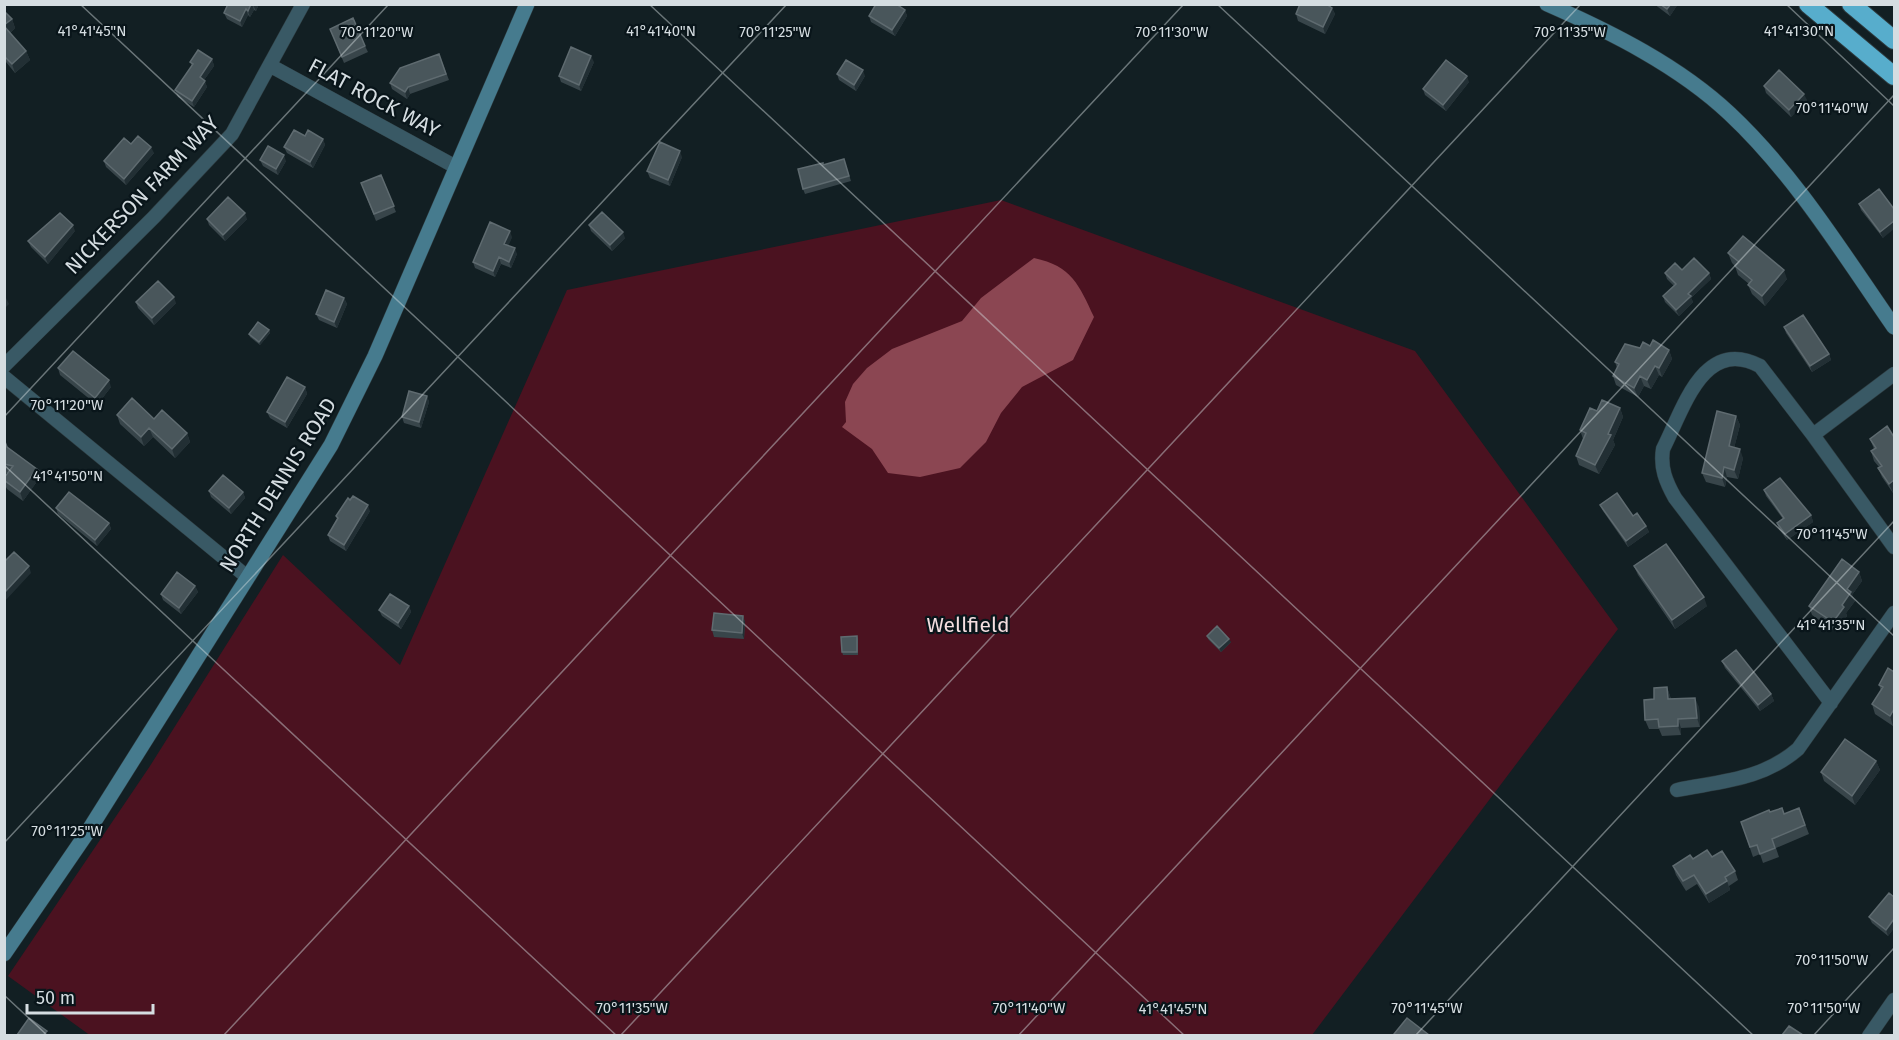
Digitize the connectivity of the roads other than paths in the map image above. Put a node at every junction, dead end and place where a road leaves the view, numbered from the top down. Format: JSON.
{"nodes":[{"id":1,"x":303,"y":4,"type":"edge"},
{"id":2,"x":527,"y":4,"type":"edge"},
{"id":3,"x":1547,"y":4,"type":"edge"},
{"id":4,"x":1808,"y":4,"type":"edge"},
{"id":5,"x":1851,"y":4,"type":"edge"},
{"id":6,"x":1894,"y":40,"type":"edge"},
{"id":7,"x":271,"y":66,"type":"junction"},
{"id":8,"x":1894,"y":76,"type":"edge"},
{"id":9,"x":456,"y":167,"type":"junction"},
{"id":10,"x":1894,"y":327,"type":"edge"},
{"id":11,"x":4,"y":366,"type":"edge"},
{"id":12,"x":1894,"y":374,"type":"edge"},
{"id":13,"x":4,"y":377,"type":"edge"},
{"id":14,"x":1813,"y":435,"type":"junction"},
{"id":15,"x":1894,"y":547,"type":"edge"},
{"id":16,"x":246,"y":576,"type":"junction"},
{"id":17,"x":1894,"y":613,"type":"edge"},
{"id":18,"x":1831,"y":703,"type":"junction"},
{"id":19,"x":1677,"y":790,"type":"dead end"},
{"id":20,"x":4,"y":954,"type":"edge"},
{"id":21,"x":1894,"y":1000,"type":"edge"},
{"id":22,"x":1869,"y":1035,"type":"edge"}],
"edges":[{"from":1,"to":7,"type":"street","name":"NICKERSON FARM WAY"},
{"from":2,"to":9,"type":"main road","name":"NORTH DENNIS ROAD"},
{"from":3,"to":10,"type":"main road"},
{"from":4,"to":8,"type":"highway"},
{"from":5,"to":6,"type":"highway"},
{"from":7,"to":9,"type":"street","name":"FLAT ROCK WAY"},
{"from":7,"to":11,"type":"street","name":"NICKERSON FARM WAY"},
{"from":9,"to":16,"type":"main road","name":"NORTH DENNIS ROAD"},
{"from":12,"to":14,"type":"street"},
{"from":13,"to":16,"type":"street"},
{"from":14,"to":15,"type":"street"},
{"from":14,"to":18,"type":"street"},
{"from":16,"to":20,"type":"main road","name":"NORTH DENNIS ROAD"},
{"from":17,"to":18,"type":"street"},
{"from":18,"to":19,"type":"street"},
{"from":21,"to":22,"type":"street"}]}
